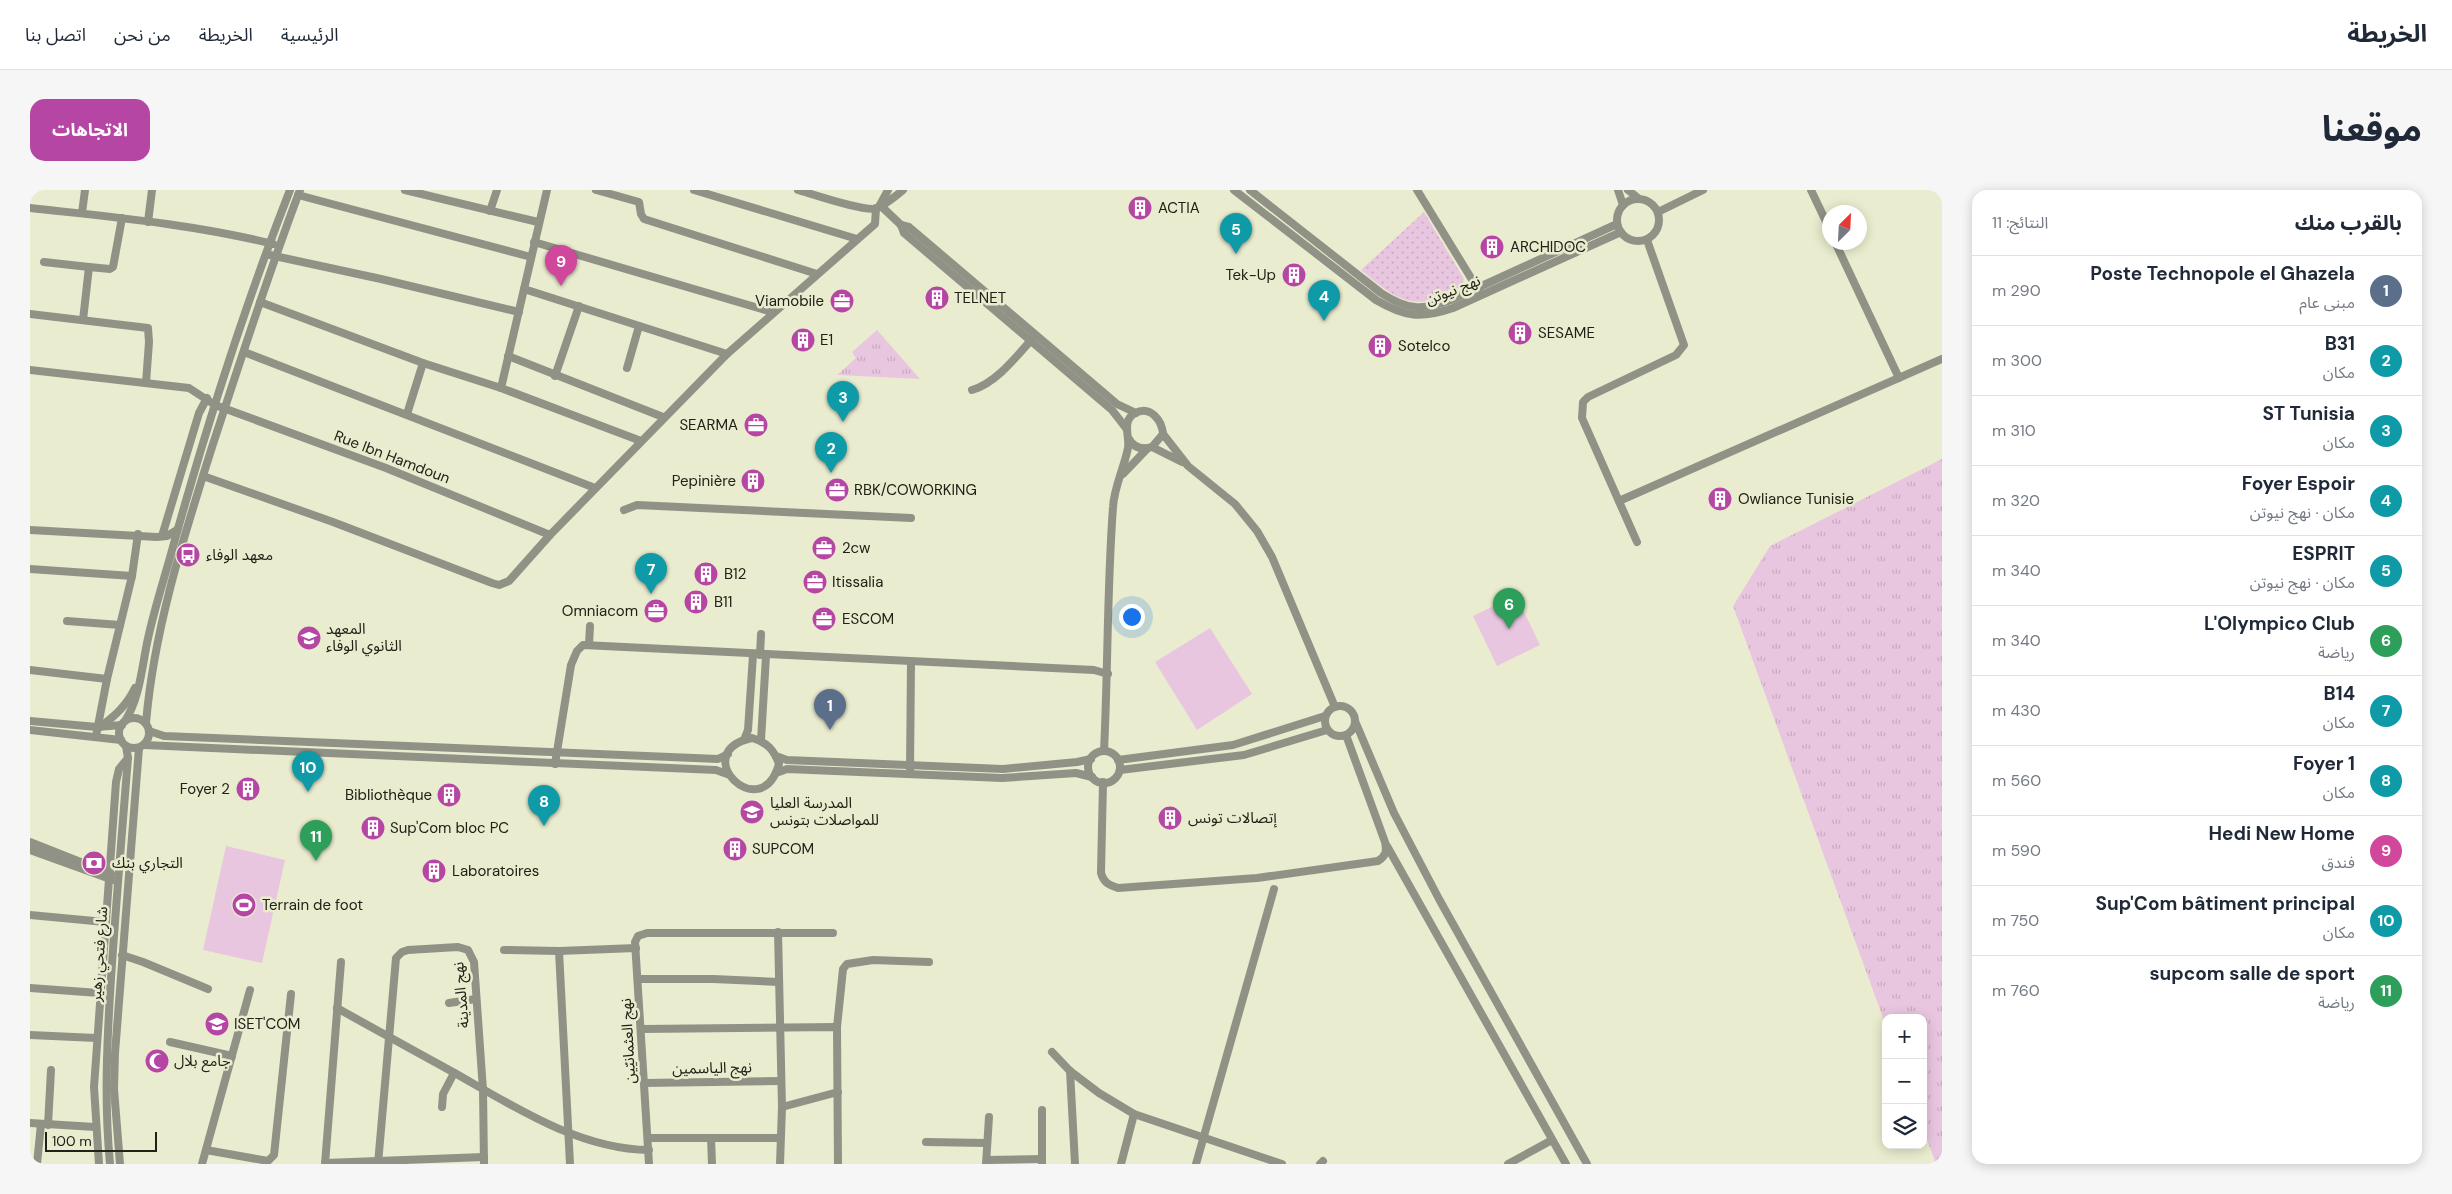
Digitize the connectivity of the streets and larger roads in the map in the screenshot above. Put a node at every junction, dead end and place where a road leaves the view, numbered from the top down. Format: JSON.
{"nodes":[{"id":1,"x":85,"y":190,"type":"edge"},
{"id":2,"x":152,"y":190,"type":"edge"},
{"id":3,"x":290,"y":190,"type":"edge"},
{"id":4,"x":405,"y":190,"type":"edge"},
{"id":5,"x":497,"y":190,"type":"edge"},
{"id":6,"x":547,"y":190,"type":"edge"},
{"id":7,"x":596,"y":190,"type":"edge"},
{"id":8,"x":694,"y":190,"type":"edge"},
{"id":9,"x":888,"y":190,"type":"edge"},
{"id":10,"x":903,"y":190,"type":"edge"},
{"id":11,"x":1234,"y":190,"type":"edge"},
{"id":12,"x":1250,"y":190,"type":"edge"},
{"id":13,"x":1417,"y":190,"type":"edge"},
{"id":14,"x":1618,"y":190,"type":"edge"},
{"id":15,"x":1628,"y":190,"type":"edge"},
{"id":16,"x":1703,"y":190,"type":"edge"},
{"id":17,"x":1811,"y":190,"type":"edge"},
{"id":18,"x":804,"y":191,"type":"edge"},
{"id":19,"x":615,"y":192,"type":"edge"},
{"id":20,"x":299,"y":193,"type":"edge"},
{"id":21,"x":1638,"y":198,"type":"junction"},
{"id":22,"x":1623,"y":205,"type":"junction"},
{"id":23,"x":878,"y":207,"type":"junction"},
{"id":24,"x":30,"y":208,"type":"edge"},
{"id":25,"x":490,"y":211,"type":"junction"},
{"id":26,"x":1658,"y":212,"type":"junction"},
{"id":27,"x":1822,"y":213,"type":"edge"},
{"id":28,"x":82,"y":214,"type":"junction"},
{"id":29,"x":122,"y":218,"type":"junction"},
{"id":30,"x":148,"y":222,"type":"junction"},
{"id":31,"x":538,"y":222,"type":"junction"},
{"id":32,"x":1619,"y":228,"type":"junction"},
{"id":33,"x":857,"y":239,"type":"junction"},
{"id":34,"x":1647,"y":240,"type":"junction"},
{"id":35,"x":534,"y":242,"type":"junction"},
{"id":36,"x":270,"y":243,"type":"junction"},
{"id":37,"x":279,"y":246,"type":"junction"},
{"id":38,"x":1839,"y":250,"type":"edge"},
{"id":39,"x":266,"y":254,"type":"junction"},
{"id":40,"x":275,"y":256,"type":"junction"},
{"id":41,"x":531,"y":257,"type":"junction"},
{"id":42,"x":44,"y":262,"type":"dead end"},
{"id":43,"x":89,"y":267,"type":"junction"},
{"id":44,"x":817,"y":274,"type":"junction"},
{"id":45,"x":524,"y":289,"type":"junction"},
{"id":46,"x":1479,"y":292,"type":"junction"},
{"id":47,"x":260,"y":302,"type":"junction"},
{"id":48,"x":578,"y":306,"type":"junction"},
{"id":49,"x":519,"y":312,"type":"junction"},
{"id":50,"x":772,"y":312,"type":"junction"},
{"id":51,"x":1417,"y":312,"type":"junction"},
{"id":52,"x":30,"y":314,"type":"edge"},
{"id":53,"x":84,"y":320,"type":"junction"},
{"id":54,"x":639,"y":326,"type":"junction"},
{"id":55,"x":1033,"y":339,"type":"junction"},
{"id":56,"x":244,"y":352,"type":"junction"},
{"id":57,"x":726,"y":354,"type":"junction"},
{"id":58,"x":508,"y":356,"type":"junction"},
{"id":59,"x":1942,"y":359,"type":"edge"},
{"id":60,"x":423,"y":363,"type":"junction"},
{"id":61,"x":627,"y":368,"type":"dead end"},
{"id":62,"x":30,"y":370,"type":"edge"},
{"id":63,"x":555,"y":376,"type":"junction"},
{"id":64,"x":1899,"y":378,"type":"junction"},
{"id":65,"x":146,"y":383,"type":"junction"},
{"id":66,"x":501,"y":388,"type":"junction"},
{"id":67,"x":972,"y":390,"type":"dead end"},
{"id":68,"x":207,"y":398,"type":"junction"},
{"id":69,"x":216,"y":405,"type":"junction"},
{"id":70,"x":224,"y":408,"type":"junction"},
{"id":71,"x":1136,"y":413,"type":"junction"},
{"id":72,"x":407,"y":414,"type":"junction"},
{"id":73,"x":664,"y":417,"type":"junction"},
{"id":74,"x":1126,"y":428,"type":"junction"},
{"id":75,"x":1163,"y":434,"type":"junction"},
{"id":76,"x":1129,"y":439,"type":"junction"},
{"id":77,"x":641,"y":441,"type":"junction"},
{"id":78,"x":1150,"y":448,"type":"junction"},
{"id":79,"x":1188,"y":466,"type":"junction"},
{"id":80,"x":203,"y":476,"type":"junction"},
{"id":81,"x":1121,"y":477,"type":"junction"},
{"id":82,"x":595,"y":488,"type":"junction"},
{"id":83,"x":1619,"y":501,"type":"junction"},
{"id":84,"x":624,"y":510,"type":"dead end"},
{"id":85,"x":911,"y":518,"type":"dead end"},
{"id":86,"x":30,"y":530,"type":"edge"},
{"id":87,"x":178,"y":530,"type":"junction"},
{"id":88,"x":138,"y":534,"type":"junction"},
{"id":89,"x":550,"y":535,"type":"junction"},
{"id":90,"x":162,"y":536,"type":"junction"},
{"id":91,"x":1636,"y":542,"type":"dead end"},
{"id":92,"x":30,"y":569,"type":"edge"},
{"id":93,"x":132,"y":576,"type":"junction"},
{"id":94,"x":66,"y":621,"type":"dead end"},
{"id":95,"x":120,"y":625,"type":"junction"},
{"id":96,"x":590,"y":626,"type":"dead end"},
{"id":97,"x":761,"y":634,"type":"dead end"},
{"id":98,"x":589,"y":645,"type":"junction"},
{"id":99,"x":760,"y":655,"type":"junction"},
{"id":100,"x":911,"y":661,"type":"junction"},
{"id":101,"x":30,"y":670,"type":"edge"},
{"id":102,"x":140,"y":674,"type":"junction"},
{"id":103,"x":1108,"y":674,"type":"junction"},
{"id":104,"x":107,"y":679,"type":"junction"},
{"id":105,"x":1335,"y":707,"type":"junction"},
{"id":106,"x":1325,"y":716,"type":"junction"},
{"id":107,"x":30,"y":720,"type":"edge"},
{"id":108,"x":1354,"y":721,"type":"junction"},
{"id":109,"x":124,"y":723,"type":"junction"},
{"id":110,"x":147,"y":727,"type":"junction"},
{"id":111,"x":98,"y":728,"type":"junction"},
{"id":112,"x":30,"y":730,"type":"edge"},
{"id":113,"x":1328,"y":730,"type":"junction"},
{"id":114,"x":1346,"y":734,"type":"junction"},
{"id":115,"x":96,"y":736,"type":"junction"},
{"id":116,"x":744,"y":740,"type":"junction"},
{"id":117,"x":761,"y":740,"type":"junction"},
{"id":118,"x":123,"y":743,"type":"junction"},
{"id":119,"x":141,"y":746,"type":"junction"},
{"id":120,"x":1104,"y":751,"type":"junction"},
{"id":121,"x":556,"y":752,"type":"junction"},
{"id":122,"x":728,"y":754,"type":"junction"},
{"id":123,"x":776,"y":756,"type":"junction"},
{"id":124,"x":128,"y":758,"type":"junction"},
{"id":125,"x":1091,"y":759,"type":"junction"},
{"id":126,"x":1118,"y":760,"type":"junction"},
{"id":127,"x":555,"y":764,"type":"junction"},
{"id":128,"x":911,"y":766,"type":"junction"},
{"id":129,"x":1120,"y":770,"type":"junction"},
{"id":130,"x":776,"y":773,"type":"junction"},
{"id":131,"x":728,"y":774,"type":"junction"},
{"id":132,"x":910,"y":776,"type":"junction"},
{"id":133,"x":1092,"y":777,"type":"junction"},
{"id":134,"x":1103,"y":782,"type":"junction"},
{"id":135,"x":30,"y":842,"type":"edge"},
{"id":136,"x":1385,"y":842,"type":"junction"},
{"id":137,"x":30,"y":850,"type":"edge"},
{"id":138,"x":108,"y":876,"type":"junction"},
{"id":139,"x":118,"y":878,"type":"junction"},
{"id":140,"x":1274,"y":889,"type":"dead end"},
{"id":141,"x":30,"y":915,"type":"edge"},
{"id":142,"x":105,"y":922,"type":"junction"},
{"id":143,"x":778,"y":932,"type":"junction"},
{"id":144,"x":833,"y":933,"type":"dead end"},
{"id":145,"x":636,"y":948,"type":"junction"},
{"id":146,"x":504,"y":950,"type":"dead end"},
{"id":147,"x":558,"y":951,"type":"junction"},
{"id":148,"x":122,"y":955,"type":"junction"},
{"id":149,"x":341,"y":962,"type":"dead end"},
{"id":150,"x":929,"y":962,"type":"dead end"},
{"id":151,"x":638,"y":979,"type":"junction"},
{"id":152,"x":778,"y":982,"type":"junction"},
{"id":153,"x":30,"y":988,"type":"edge"},
{"id":154,"x":208,"y":989,"type":"dead end"},
{"id":155,"x":250,"y":990,"type":"dead end"},
{"id":156,"x":99,"y":994,"type":"junction"},
{"id":157,"x":291,"y":994,"type":"dead end"},
{"id":158,"x":476,"y":999,"type":"junction"},
{"id":159,"x":449,"y":1003,"type":"dead end"},
{"id":160,"x":337,"y":1008,"type":"junction"},
{"id":161,"x":837,"y":1027,"type":"junction"},
{"id":162,"x":780,"y":1028,"type":"junction"},
{"id":163,"x":641,"y":1029,"type":"junction"},
{"id":164,"x":30,"y":1035,"type":"edge"},
{"id":165,"x":387,"y":1036,"type":"junction"},
{"id":166,"x":96,"y":1038,"type":"junction"},
{"id":167,"x":170,"y":1042,"type":"dead end"},
{"id":168,"x":1052,"y":1052,"type":"dead end"},
{"id":169,"x":232,"y":1056,"type":"junction"},
{"id":170,"x":51,"y":1070,"type":"dead end"},
{"id":171,"x":1070,"y":1071,"type":"junction"},
{"id":172,"x":454,"y":1073,"type":"junction"},
{"id":173,"x":780,"y":1081,"type":"junction"},
{"id":174,"x":644,"y":1083,"type":"junction"},
{"id":175,"x":483,"y":1090,"type":"junction"},
{"id":176,"x":838,"y":1092,"type":"junction"},
{"id":177,"x":782,"y":1106,"type":"junction"},
{"id":178,"x":442,"y":1108,"type":"dead end"},
{"id":179,"x":1042,"y":1110,"type":"dead end"},
{"id":180,"x":1134,"y":1114,"type":"junction"},
{"id":181,"x":989,"y":1117,"type":"dead end"},
{"id":182,"x":30,"y":1123,"type":"edge"},
{"id":183,"x":44,"y":1124,"type":"junction"},
{"id":184,"x":95,"y":1127,"type":"junction"},
{"id":185,"x":568,"y":1133,"type":"junction"},
{"id":186,"x":1204,"y":1137,"type":"junction"},
{"id":187,"x":648,"y":1138,"type":"junction"},
{"id":188,"x":711,"y":1138,"type":"junction"},
{"id":189,"x":780,"y":1138,"type":"junction"},
{"id":190,"x":1552,"y":1140,"type":"junction"},
{"id":191,"x":926,"y":1142,"type":"dead end"},
{"id":192,"x":986,"y":1142,"type":"junction"},
{"id":193,"x":206,"y":1150,"type":"junction"},
{"id":194,"x":649,"y":1150,"type":"junction"},
{"id":195,"x":484,"y":1161,"type":"edge"},
{"id":196,"x":986,"y":1162,"type":"edge"},
{"id":197,"x":1042,"y":1162,"type":"edge"},
{"id":198,"x":378,"y":1163,"type":"edge"},
{"id":199,"x":37,"y":1164,"type":"edge"},
{"id":200,"x":99,"y":1164,"type":"edge"},
{"id":201,"x":110,"y":1164,"type":"edge"},
{"id":202,"x":120,"y":1164,"type":"edge"},
{"id":203,"x":202,"y":1164,"type":"edge"},
{"id":204,"x":325,"y":1164,"type":"edge"},
{"id":205,"x":570,"y":1164,"type":"edge"},
{"id":206,"x":649,"y":1164,"type":"edge"},
{"id":207,"x":712,"y":1164,"type":"edge"},
{"id":208,"x":780,"y":1164,"type":"edge"},
{"id":209,"x":838,"y":1164,"type":"edge"},
{"id":210,"x":1075,"y":1164,"type":"edge"},
{"id":211,"x":1121,"y":1164,"type":"edge"},
{"id":212,"x":1196,"y":1164,"type":"edge"},
{"id":213,"x":1282,"y":1164,"type":"edge"},
{"id":214,"x":1508,"y":1164,"type":"edge"},
{"id":215,"x":1566,"y":1164,"type":"edge"},
{"id":216,"x":1586,"y":1164,"type":"edge"}],
"edges":[{"from":1,"to":28,"type":"street"},
{"from":2,"to":30,"type":"street"},
{"from":3,"to":36,"type":"street"},
{"from":4,"to":25,"type":"street"},
{"from":5,"to":25,"type":"street"},
{"from":6,"to":31,"type":"street"},
{"from":7,"to":19,"type":"street"},
{"from":8,"to":33,"type":"street"},
{"from":9,"to":23,"type":"street"},
{"from":10,"to":23,"type":"street"},
{"from":11,"to":51,"type":"street","name":"نهج نيوتن"},
{"from":12,"to":51,"type":"street","name":"نهج نيوتن"},
{"from":13,"to":46,"type":"street"},
{"from":14,"to":22,"type":"street"},
{"from":15,"to":21,"type":"street"},
{"from":16,"to":26,"type":"street"},
{"from":17,"to":27,"type":"street"},
{"from":18,"to":23,"type":"street"},
{"from":19,"to":44,"type":"street"},
{"from":20,"to":37,"type":"street"},
{"from":20,"to":41,"type":"street"},
{"from":21,"to":22,"type":"street"},
{"from":21,"to":26,"type":"street"},
{"from":22,"to":32,"type":"street"},
{"from":23,"to":33,"type":"street"},
{"from":23,"to":55,"type":"street"},
{"from":24,"to":28,"type":"street"},
{"from":25,"to":31,"type":"street"},
{"from":26,"to":34,"type":"street"},
{"from":28,"to":29,"type":"street"},
{"from":29,"to":30,"type":"street"},
{"from":29,"to":43,"type":"street"},
{"from":30,"to":36,"type":"street"},
{"from":31,"to":35,"type":"street"},
{"from":32,"to":34,"type":"street"},
{"from":32,"to":46,"type":"street","name":"نهج نيوتن"},
{"from":33,"to":44,"type":"street"},
{"from":34,"to":83,"type":"street"},
{"from":35,"to":41,"type":"street"},
{"from":35,"to":50,"type":"street"},
{"from":36,"to":37,"type":"street"},
{"from":36,"to":39,"type":"street"},
{"from":37,"to":40,"type":"street"},
{"from":38,"to":64,"type":"street"},
{"from":39,"to":40,"type":"street"},
{"from":39,"to":69,"type":"street"},
{"from":40,"to":47,"type":"street"},
{"from":40,"to":49,"type":"street"},
{"from":41,"to":45,"type":"street"},
{"from":42,"to":43,"type":"street"},
{"from":43,"to":53,"type":"street"},
{"from":44,"to":50,"type":"street"},
{"from":45,"to":48,"type":"street"},
{"from":45,"to":49,"type":"street"},
{"from":46,"to":51,"type":"street","name":"نهج نيوتن"},
{"from":47,"to":56,"type":"street"},
{"from":47,"to":60,"type":"street"},
{"from":48,"to":54,"type":"street"},
{"from":48,"to":63,"type":"street"},
{"from":49,"to":58,"type":"street"},
{"from":50,"to":57,"type":"street"},
{"from":52,"to":53,"type":"street"},
{"from":53,"to":65,"type":"street"},
{"from":54,"to":57,"type":"street"},
{"from":54,"to":61,"type":"street"},
{"from":55,"to":67,"type":"street"},
{"from":55,"to":71,"type":"street"},
{"from":55,"to":74,"type":"street"},
{"from":56,"to":70,"type":"street"},
{"from":56,"to":72,"type":"street"},
{"from":57,"to":73,"type":"street"},
{"from":58,"to":63,"type":"street"},
{"from":58,"to":66,"type":"street"},
{"from":59,"to":64,"type":"street"},
{"from":60,"to":66,"type":"street"},
{"from":60,"to":72,"type":"street"},
{"from":62,"to":65,"type":"street","name":"Rue Ibn Hamdoun"},
{"from":63,"to":73,"type":"street"},
{"from":64,"to":83,"type":"street"},
{"from":65,"to":68,"type":"street","name":"Rue Ibn Hamdoun"},
{"from":66,"to":77,"type":"street"},
{"from":68,"to":69,"type":"street","name":"Rue Ibn Hamdoun"},
{"from":68,"to":90,"type":"street"},
{"from":69,"to":70,"type":"street","name":"Rue Ibn Hamdoun"},
{"from":69,"to":87,"type":"street"},
{"from":70,"to":80,"type":"street"},
{"from":70,"to":89,"type":"street","name":"Rue Ibn Hamdoun"},
{"from":71,"to":74,"type":"street"},
{"from":71,"to":75,"type":"street"},
{"from":72,"to":82,"type":"street"},
{"from":73,"to":77,"type":"street"},
{"from":74,"to":76,"type":"street"},
{"from":75,"to":78,"type":"street"},
{"from":75,"to":79,"type":"street"},
{"from":76,"to":78,"type":"street"},
{"from":76,"to":81,"type":"street"},
{"from":77,"to":82,"type":"street"},
{"from":78,"to":79,"type":"street"},
{"from":78,"to":81,"type":"street"},
{"from":79,"to":105,"type":"street"},
{"from":80,"to":89,"type":"street"},
{"from":80,"to":110,"type":"street"},
{"from":81,"to":103,"type":"street"},
{"from":82,"to":89,"type":"street"},
{"from":83,"to":91,"type":"street"},
{"from":84,"to":85,"type":"street"},
{"from":86,"to":88,"type":"street"},
{"from":87,"to":90,"type":"street"},
{"from":87,"to":102,"type":"street"},
{"from":88,"to":90,"type":"street"},
{"from":88,"to":93,"type":"street"},
{"from":92,"to":93,"type":"street"},
{"from":93,"to":95,"type":"street"},
{"from":94,"to":95,"type":"street"},
{"from":95,"to":104,"type":"street"},
{"from":96,"to":98,"type":"street"},
{"from":97,"to":99,"type":"street"},
{"from":98,"to":99,"type":"street"},
{"from":98,"to":121,"type":"street"},
{"from":99,"to":100,"type":"street"},
{"from":99,"to":116,"type":"street"},
{"from":99,"to":117,"type":"street"},
{"from":100,"to":103,"type":"street"},
{"from":100,"to":128,"type":"street"},
{"from":101,"to":104,"type":"street"},
{"from":102,"to":109,"type":"street"},
{"from":102,"to":111,"type":"street"},
{"from":103,"to":120,"type":"street"},
{"from":104,"to":111,"type":"street"},
{"from":105,"to":106,"type":"street"},
{"from":105,"to":108,"type":"street"},
{"from":106,"to":113,"type":"street"},
{"from":106,"to":126,"type":"street"},
{"from":107,"to":111,"type":"street"},
{"from":108,"to":114,"type":"street"},
{"from":108,"to":216,"type":"street"},
{"from":109,"to":110,"type":"street"},
{"from":109,"to":111,"type":"street"},
{"from":109,"to":118,"type":"street"},
{"from":110,"to":119,"type":"street"},
{"from":110,"to":121,"type":"street"},
{"from":111,"to":115,"type":"street"},
{"from":112,"to":115,"type":"street"},
{"from":113,"to":114,"type":"street"},
{"from":113,"to":129,"type":"street"},
{"from":114,"to":136,"type":"street"},
{"from":115,"to":118,"type":"street"},
{"from":116,"to":117,"type":"street"},
{"from":116,"to":122,"type":"street"},
{"from":117,"to":123,"type":"street"},
{"from":118,"to":119,"type":"street"},
{"from":118,"to":124,"type":"street","name":"شارع فتحي زهير"},
{"from":119,"to":127,"type":"street"},
{"from":119,"to":148,"type":"street","name":"شارع فتحي زهير"},
{"from":120,"to":125,"type":"street"},
{"from":120,"to":126,"type":"street"},
{"from":121,"to":122,"type":"street"},
{"from":121,"to":127,"type":"street"},
{"from":122,"to":131,"type":"street"},
{"from":123,"to":128,"type":"street"},
{"from":123,"to":130,"type":"street"},
{"from":124,"to":138,"type":"street"},
{"from":124,"to":139,"type":"street","name":"شارع فتحي زهير"},
{"from":125,"to":128,"type":"street"},
{"from":125,"to":133,"type":"street"},
{"from":126,"to":129,"type":"street"},
{"from":127,"to":131,"type":"street"},
{"from":128,"to":132,"type":"street"},
{"from":129,"to":134,"type":"street"},
{"from":130,"to":131,"type":"street"},
{"from":130,"to":132,"type":"street"},
{"from":132,"to":133,"type":"street"},
{"from":133,"to":134,"type":"street"},
{"from":134,"to":136,"type":"street"},
{"from":135,"to":138,"type":"street"},
{"from":136,"to":190,"type":"street"},
{"from":137,"to":138,"type":"street"},
{"from":138,"to":139,"type":"street"},
{"from":138,"to":142,"type":"street"},
{"from":139,"to":201,"type":"street","name":"شارع فتحي زهير"},
{"from":140,"to":186,"type":"street"},
{"from":141,"to":142,"type":"street"},
{"from":142,"to":156,"type":"street"},
{"from":143,"to":144,"type":"street"},
{"from":143,"to":145,"type":"street"},
{"from":143,"to":152,"type":"street"},
{"from":145,"to":147,"type":"street"},
{"from":145,"to":151,"type":"street","name":"نهج العثمانيّين"},
{"from":146,"to":147,"type":"street"},
{"from":147,"to":185,"type":"street"},
{"from":148,"to":154,"type":"street"},
{"from":148,"to":202,"type":"street","name":"شارع فتحي زهير"},
{"from":149,"to":160,"type":"street"},
{"from":150,"to":161,"type":"street"},
{"from":151,"to":152,"type":"street"},
{"from":151,"to":163,"type":"street","name":"نهج العثمانيّين"},
{"from":152,"to":162,"type":"street"},
{"from":153,"to":156,"type":"street"},
{"from":155,"to":169,"type":"street"},
{"from":156,"to":166,"type":"street"},
{"from":157,"to":193,"type":"street"},
{"from":158,"to":159,"type":"street"},
{"from":158,"to":165,"type":"street","name":"نهج المدينة"},
{"from":158,"to":175,"type":"street","name":"نهج المدينة"},
{"from":160,"to":165,"type":"street"},
{"from":160,"to":204,"type":"street"},
{"from":161,"to":162,"type":"street"},
{"from":161,"to":176,"type":"street"},
{"from":162,"to":163,"type":"street"},
{"from":162,"to":173,"type":"street"},
{"from":163,"to":174,"type":"street","name":"نهج العثمانيّين"},
{"from":164,"to":166,"type":"street"},
{"from":165,"to":172,"type":"street"},
{"from":165,"to":198,"type":"street"},
{"from":166,"to":184,"type":"street"},
{"from":167,"to":169,"type":"street"},
{"from":168,"to":171,"type":"street"},
{"from":169,"to":193,"type":"street"},
{"from":170,"to":183,"type":"street"},
{"from":171,"to":180,"type":"street"},
{"from":171,"to":210,"type":"street"},
{"from":172,"to":175,"type":"street"},
{"from":172,"to":178,"type":"street"},
{"from":173,"to":174,"type":"street","name":"نهج الياسمين"},
{"from":173,"to":177,"type":"street"},
{"from":174,"to":187,"type":"street","name":"نهج العثمانيّين"},
{"from":175,"to":185,"type":"street"},
{"from":175,"to":195,"type":"street","name":"نهج المدينة"},
{"from":176,"to":177,"type":"street"},
{"from":176,"to":209,"type":"street"},
{"from":177,"to":189,"type":"street"},
{"from":179,"to":197,"type":"street"},
{"from":180,"to":186,"type":"street"},
{"from":180,"to":211,"type":"street"},
{"from":181,"to":192,"type":"street"},
{"from":182,"to":183,"type":"street"},
{"from":183,"to":184,"type":"street"},
{"from":183,"to":199,"type":"street"},
{"from":184,"to":200,"type":"street"},
{"from":185,"to":194,"type":"street"},
{"from":185,"to":205,"type":"street"},
{"from":186,"to":212,"type":"street"},
{"from":186,"to":213,"type":"street"},
{"from":187,"to":188,"type":"street"},
{"from":187,"to":194,"type":"street","name":"نهج العثمانيّين"},
{"from":188,"to":189,"type":"street"},
{"from":188,"to":207,"type":"street"},
{"from":189,"to":208,"type":"street"},
{"from":190,"to":214,"type":"street"},
{"from":190,"to":215,"type":"street"},
{"from":191,"to":192,"type":"street"},
{"from":192,"to":196,"type":"street"},
{"from":193,"to":203,"type":"street"},
{"from":194,"to":206,"type":"street","name":"نهج العثمانيّين"},
{"from":195,"to":198,"type":"street"},
{"from":196,"to":197,"type":"street"},
{"from":198,"to":204,"type":"street"}]}
